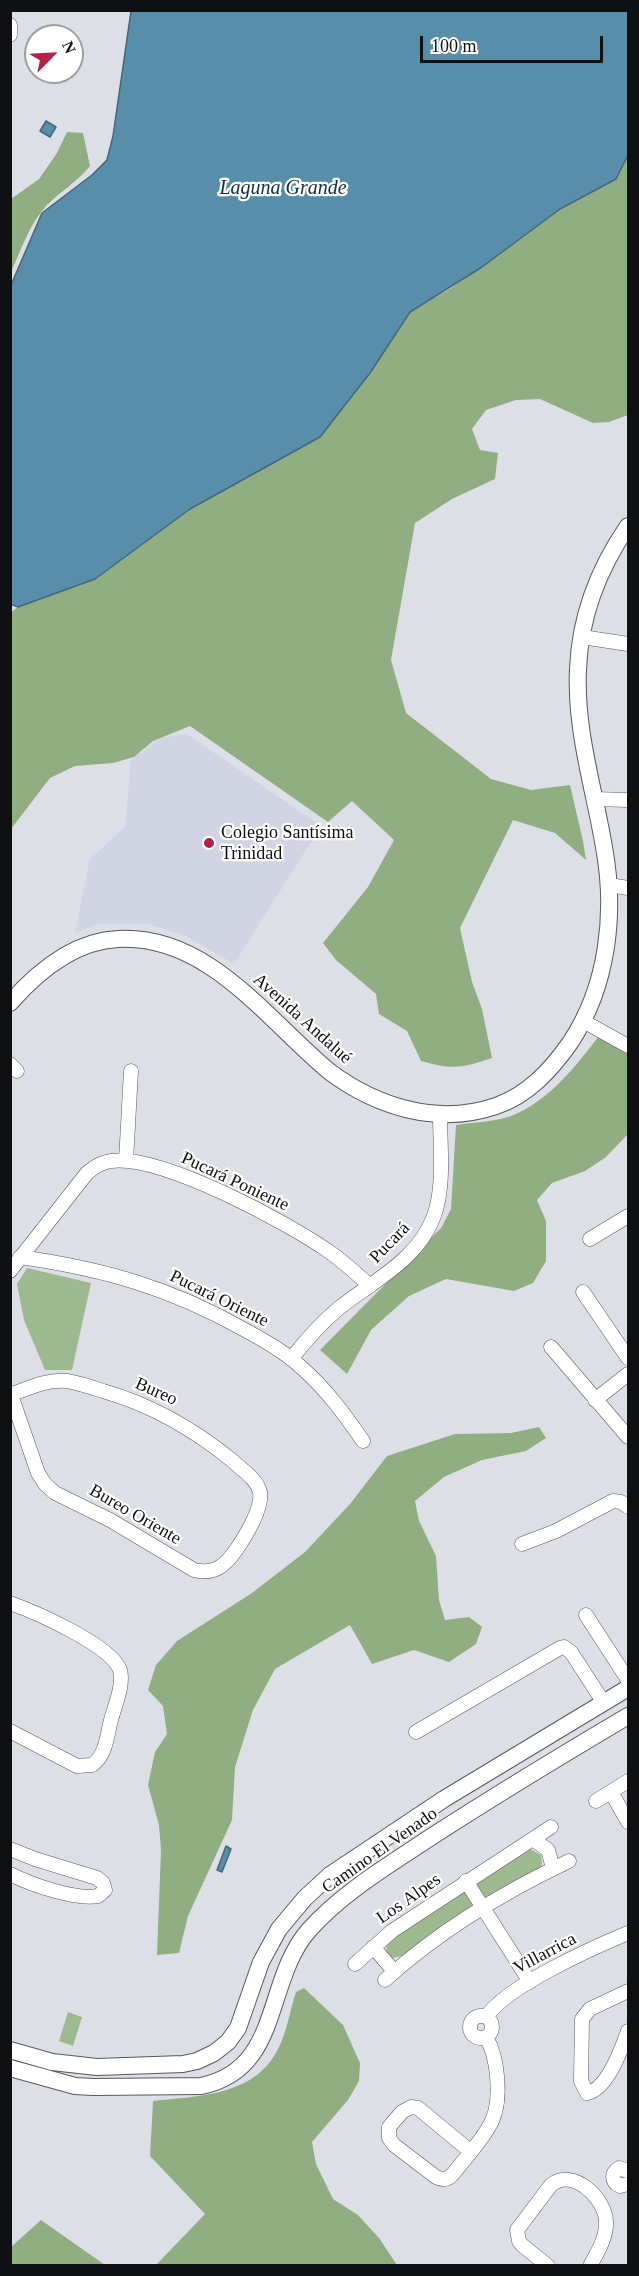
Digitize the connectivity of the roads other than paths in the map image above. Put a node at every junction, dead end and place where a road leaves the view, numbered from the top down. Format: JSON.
{"nodes":[{"id":1,"x":10,"y":25,"type":"edge"},
{"id":2,"x":10,"y":36,"type":"edge"},
{"id":3,"x":628,"y":526,"type":"edge"},
{"id":4,"x":582,"y":637,"type":"junction"},
{"id":5,"x":628,"y":644,"type":"edge"},
{"id":6,"x":594,"y":799,"type":"junction"},
{"id":7,"x":628,"y":800,"type":"edge"},
{"id":8,"x":609,"y":885,"type":"junction"},
{"id":9,"x":628,"y":888,"type":"edge"},
{"id":10,"x":10,"y":1003,"type":"edge"},
{"id":11,"x":583,"y":1021,"type":"junction"},
{"id":12,"x":628,"y":1046,"type":"edge"},
{"id":13,"x":130,"y":1071,"type":"dead end"},
{"id":14,"x":440,"y":1114,"type":"junction"},
{"id":15,"x":126,"y":1161,"type":"junction"},
{"id":16,"x":628,"y":1216,"type":"edge"},
{"id":17,"x":590,"y":1239,"type":"dead end"},
{"id":18,"x":20,"y":1257,"type":"junction"},
{"id":19,"x":10,"y":1271,"type":"edge"},
{"id":20,"x":370,"y":1286,"type":"junction"},
{"id":21,"x":583,"y":1292,"type":"dead end"},
{"id":22,"x":550,"y":1347,"type":"dead end"},
{"id":23,"x":628,"y":1358,"type":"edge"},
{"id":24,"x":291,"y":1359,"type":"junction"},
{"id":25,"x":628,"y":1374,"type":"edge"},
{"id":26,"x":11,"y":1395,"type":"edge"},
{"id":27,"x":595,"y":1400,"type":"junction"},
{"id":28,"x":628,"y":1437,"type":"edge"},
{"id":29,"x":363,"y":1442,"type":"dead end"},
{"id":30,"x":261,"y":1496,"type":"joint"},
{"id":31,"x":628,"y":1507,"type":"edge"},
{"id":32,"x":522,"y":1544,"type":"dead end"},
{"id":33,"x":10,"y":1603,"type":"edge"},
{"id":34,"x":586,"y":1615,"type":"dead end"},
{"id":35,"x":628,"y":1680,"type":"edge"},
{"id":36,"x":628,"y":1688,"type":"edge"},
{"id":37,"x":604,"y":1703,"type":"junction"},
{"id":38,"x":628,"y":1716,"type":"edge"},
{"id":39,"x":10,"y":1731,"type":"edge"},
{"id":40,"x":416,"y":1732,"type":"dead end"},
{"id":41,"x":628,"y":1781,"type":"edge"},
{"id":42,"x":611,"y":1792,"type":"junction"},
{"id":43,"x":444,"y":1799,"type":"junction"},
{"id":44,"x":596,"y":1801,"type":"dead end"},
{"id":45,"x":457,"y":1820,"type":"junction"},
{"id":46,"x":628,"y":1822,"type":"edge"},
{"id":47,"x":551,"y":1827,"type":"dead end"},
{"id":48,"x":534,"y":1839,"type":"junction"},
{"id":49,"x":10,"y":1849,"type":"edge"},
{"id":50,"x":569,"y":1861,"type":"dead end"},
{"id":51,"x":553,"y":1868,"type":"junction"},
{"id":52,"x":10,"y":1874,"type":"edge"},
{"id":53,"x":466,"y":1881,"type":"junction"},
{"id":54,"x":483,"y":1907,"type":"junction"},
{"id":55,"x":628,"y":1933,"type":"edge"},
{"id":56,"x":373,"y":1947,"type":"junction"},
{"id":57,"x":355,"y":1964,"type":"dead end"},
{"id":58,"x":530,"y":1982,"type":"junction"},
{"id":59,"x":628,"y":1991,"type":"edge"},
{"id":60,"x":628,"y":2031,"type":"edge"},
{"id":61,"x":10,"y":2050,"type":"edge"},
{"id":62,"x":10,"y":2068,"type":"edge"},
{"id":63,"x":470,"y":2151,"type":"junction"},
{"id":64,"x":628,"y":2170,"type":"edge"},
{"id":65,"x":622,"y":2184,"type":"edge"},
{"id":66,"x":594,"y":2196,"type":"junction"},
{"id":67,"x":548,"y":2265,"type":"edge"},
{"id":68,"x":590,"y":2265,"type":"edge"}],
"edges":[{"from":1,"to":2,"type":"street"},
{"from":3,"to":4,"type":"street","name":"Avenida Andalué"},
{"from":4,"to":5,"type":"street"},
{"from":4,"to":6,"type":"street","name":"Avenida Andalué"},
{"from":6,"to":7,"type":"street"},
{"from":6,"to":8,"type":"street","name":"Avenida Andalué"},
{"from":8,"to":9,"type":"street"},
{"from":8,"to":11,"type":"street","name":"Avenida Andalué"},
{"from":10,"to":14,"type":"street","name":"Avenida Andalué"},
{"from":11,"to":12,"type":"street"},
{"from":11,"to":14,"type":"street","name":"Avenida Andalué"},
{"from":13,"to":15,"type":"street"},
{"from":14,"to":20,"type":"street","name":"Pucará"},
{"from":15,"to":18,"type":"street","name":"Pucará Poniente"},
{"from":15,"to":20,"type":"street","name":"Pucará Poniente"},
{"from":16,"to":17,"type":"street"},
{"from":18,"to":19,"type":"street","name":"Pucará Poniente"},
{"from":18,"to":24,"type":"street","name":"Pucará Oriente"},
{"from":20,"to":24,"type":"street","name":"Pucará"},
{"from":21,"to":23,"type":"street"},
{"from":22,"to":27,"type":"street"},
{"from":24,"to":29,"type":"street","name":"Pucará Oriente"},
{"from":25,"to":27,"type":"street"},
{"from":26,"to":30,"type":"street","name":"Bureo"},
{"from":26,"to":30,"type":"street","name":"Bureo Oriente"},
{"from":27,"to":28,"type":"street"},
{"from":31,"to":32,"type":"street"},
{"from":33,"to":39,"type":"street"},
{"from":34,"to":35,"type":"street"},
{"from":36,"to":37,"type":"street","name":"Camino El Venado"},
{"from":37,"to":40,"type":"street"},
{"from":37,"to":43,"type":"street","name":"Camino El Venado"},
{"from":38,"to":45,"type":"street","name":"Camino El Venado"},
{"from":41,"to":42,"type":"street"},
{"from":42,"to":44,"type":"street"},
{"from":42,"to":46,"type":"street"},
{"from":43,"to":45,"type":"street"},
{"from":43,"to":61,"type":"street","name":"Camino El Venado"},
{"from":45,"to":62,"type":"street","name":"Camino El Venado"},
{"from":47,"to":48,"type":"street","name":"Los Alpes"},
{"from":48,"to":51,"type":"street"},
{"from":48,"to":53,"type":"street","name":"Los Alpes"},
{"from":49,"to":52,"type":"street"},
{"from":50,"to":51,"type":"street","name":"Los Alpes"},
{"from":51,"to":54,"type":"street","name":"Los Alpes"},
{"from":53,"to":54,"type":"street","name":"Los Alpes"},
{"from":53,"to":56,"type":"street","name":"Los Alpes"},
{"from":54,"to":56,"type":"street","name":"Los Alpes"},
{"from":54,"to":58,"type":"street","name":"Los Alpes"},
{"from":55,"to":58,"type":"street","name":"Villarrica"},
{"from":56,"to":57,"type":"street","name":"Los Alpes"},
{"from":58,"to":63,"type":"street","name":"Villarrica"},
{"from":59,"to":60,"type":"street"},
{"from":63,"to":63,"type":"street"},
{"from":64,"to":65,"type":"street"},
{"from":65,"to":66,"type":"street"},
{"from":66,"to":67,"type":"street"},
{"from":66,"to":68,"type":"street"}]}
